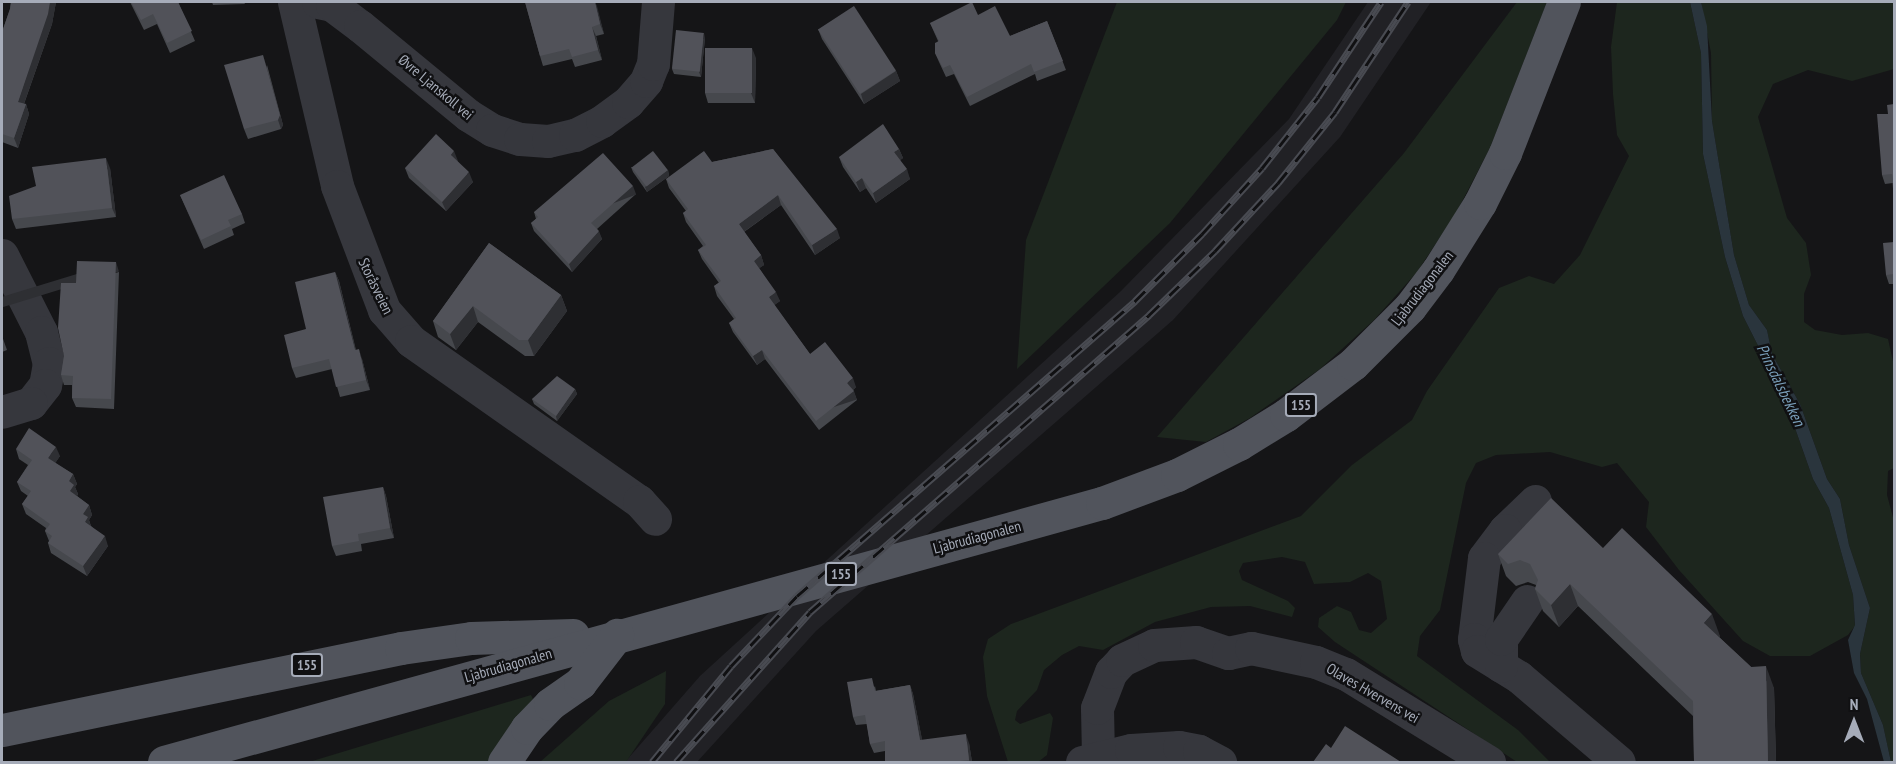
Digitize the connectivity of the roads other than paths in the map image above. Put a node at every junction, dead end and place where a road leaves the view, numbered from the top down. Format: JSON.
{"nodes":[{"id":1,"x":294,"y":2,"type":"edge"},
{"id":2,"x":318,"y":2,"type":"edge"},
{"id":3,"x":658,"y":2,"type":"edge"},
{"id":4,"x":1564,"y":2,"type":"edge"},
{"id":5,"x":2,"y":255,"type":"edge"},
{"id":6,"x":2,"y":412,"type":"edge"},
{"id":7,"x":1535,"y":501,"type":"dead end"},
{"id":8,"x":656,"y":519,"type":"dead end"},
{"id":9,"x":1527,"y":601,"type":"dead end"},
{"id":10,"x":617,"y":635,"type":"junction"},
{"id":11,"x":1502,"y":666,"type":"junction"},
{"id":12,"x":2,"y":730,"type":"edge"},
{"id":13,"x":1090,"y":759,"type":"edge"},
{"id":14,"x":164,"y":762,"type":"edge"},
{"id":15,"x":504,"y":762,"type":"edge"},
{"id":16,"x":1220,"y":762,"type":"edge"},
{"id":17,"x":1489,"y":762,"type":"edge"},
{"id":18,"x":1620,"y":762,"type":"edge"}],
"edges":[{"from":1,"to":8,"type":"street","name":"Storåsveien"},
{"from":2,"to":3,"type":"street","name":"Øvre Ljanskoll vei"},
{"from":4,"to":10,"type":"main road","name":"Ljabrudiagonalen","number":"155"},
{"from":5,"to":6,"type":"street"},
{"from":7,"to":11,"type":"street"},
{"from":9,"to":11,"type":"street"},
{"from":10,"to":12,"type":"main road","number":"155"},
{"from":10,"to":14,"type":"main road","name":"Ljabrudiagonalen","number":"155"},
{"from":10,"to":15,"type":"main road"},
{"from":11,"to":18,"type":"street"},
{"from":13,"to":16,"type":"street","name":"Olaves Hvervens vei"},
{"from":13,"to":17,"type":"street","name":"Olaves Hvervens vei"}]}
